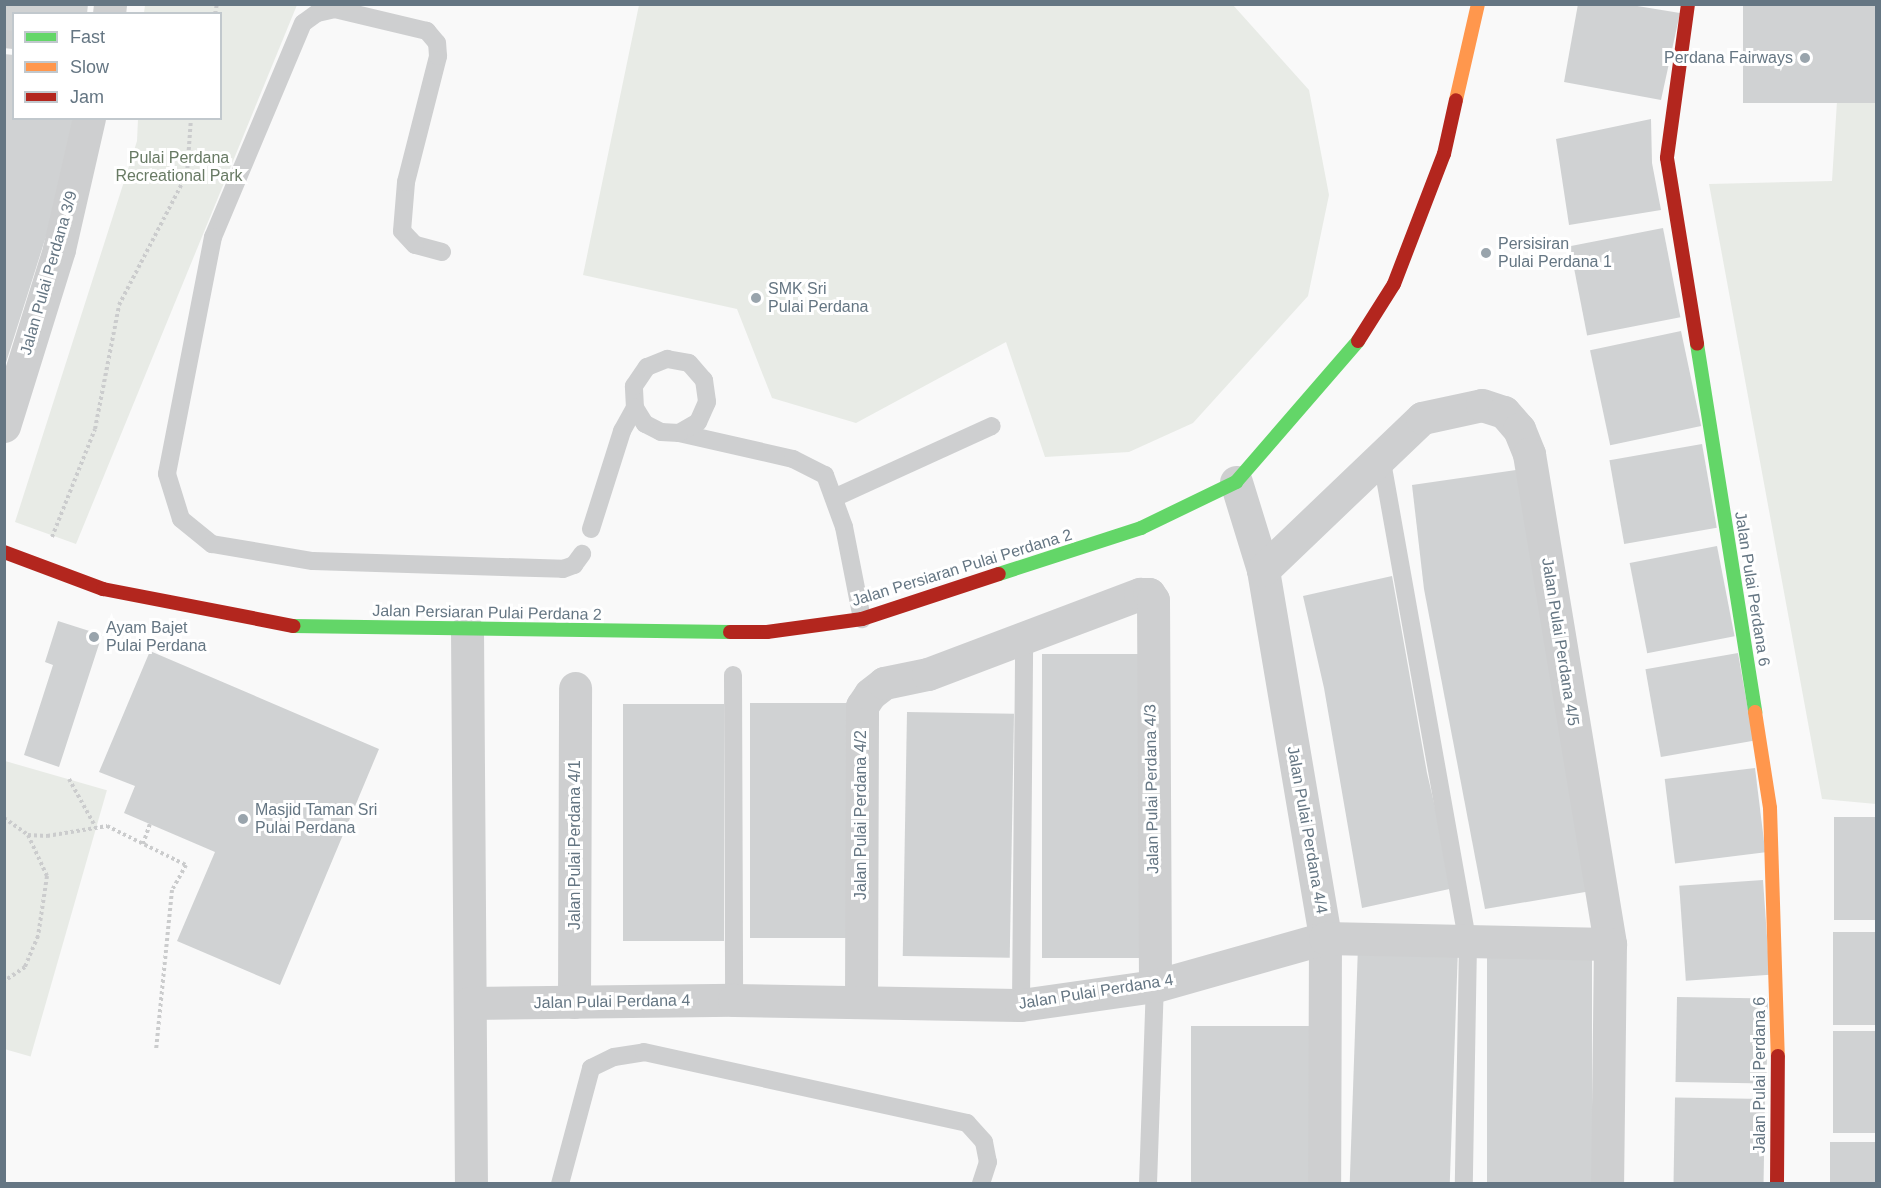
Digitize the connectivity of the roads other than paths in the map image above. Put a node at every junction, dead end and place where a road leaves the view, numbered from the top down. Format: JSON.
{"nodes":[{"id":1,"x":1478,"y":4,"type":"edge"},
{"id":2,"x":1688,"y":4,"type":"edge"},
{"id":3,"x":89,"y":120,"type":"edge"},
{"id":4,"x":442,"y":252,"type":"dead end"},
{"id":5,"x":635,"y":408,"type":"junction"},
{"id":6,"x":4,"y":426,"type":"edge"},
{"id":7,"x":992,"y":426,"type":"dead end"},
{"id":8,"x":679,"y":433,"type":"junction"},
{"id":9,"x":1381,"y":456,"type":"junction"},
{"id":10,"x":1236,"y":482,"type":"junction"},
{"id":11,"x":836,"y":497,"type":"junction"},
{"id":12,"x":591,"y":529,"type":"dead end"},
{"id":13,"x":4,"y":552,"type":"edge"},
{"id":14,"x":582,"y":554,"type":"dead end"},
{"id":15,"x":1263,"y":570,"type":"junction"},
{"id":16,"x":1149,"y":594,"type":"joint"},
{"id":17,"x":862,"y":619,"type":"junction"},
{"id":18,"x":467,"y":630,"type":"junction"},
{"id":19,"x":1024,"y":637,"type":"junction"},
{"id":20,"x":733,"y":675,"type":"dead end"},
{"id":21,"x":575,"y":688,"type":"dead end"},
{"id":22,"x":1325,"y":938,"type":"junction"},
{"id":23,"x":1468,"y":943,"type":"junction"},
{"id":24,"x":1610,"y":944,"type":"junction"},
{"id":25,"x":1155,"y":986,"type":"junction"},
{"id":26,"x":734,"y":1000,"type":"junction"},
{"id":27,"x":861,"y":1001,"type":"junction"},
{"id":28,"x":574,"y":1002,"type":"junction"},
{"id":29,"x":470,"y":1003,"type":"junction"},
{"id":30,"x":1021,"y":1005,"type":"junction"},
{"id":31,"x":471,"y":1184,"type":"edge"},
{"id":32,"x":560,"y":1184,"type":"edge"},
{"id":33,"x":981,"y":1184,"type":"edge"},
{"id":34,"x":1148,"y":1184,"type":"edge"},
{"id":35,"x":1324,"y":1184,"type":"edge"},
{"id":36,"x":1464,"y":1184,"type":"edge"},
{"id":37,"x":1607,"y":1184,"type":"edge"},
{"id":38,"x":1777,"y":1184,"type":"edge"}],
"edges":[{"from":1,"to":10,"type":"street","name":"Jalan Persiaran Pulai Perdana 2"},
{"from":2,"to":38,"type":"street","name":"Jalan Pulai Perdana 6"},
{"from":3,"to":6,"type":"street","name":"Jalan Pulai Perdana 3/9"},
{"from":4,"to":14,"type":"lane"},
{"from":5,"to":8,"type":"lane"},
{"from":5,"to":8,"type":"lane"},
{"from":5,"to":12,"type":"lane"},
{"from":7,"to":11,"type":"lane"},
{"from":8,"to":11,"type":"lane"},
{"from":9,"to":15,"type":"street","name":"Jalan Pulai Perdana 4/5"},
{"from":9,"to":23,"type":"lane"},
{"from":9,"to":24,"type":"street","name":"Jalan Pulai Perdana 4/5"},
{"from":10,"to":15,"type":"street","name":"Jalan Pulai Perdana 4/4"},
{"from":10,"to":17,"type":"street","name":"Jalan Persiaran Pulai Perdana 2"},
{"from":11,"to":17,"type":"lane"},
{"from":13,"to":18,"type":"street","name":"Jalan Persiaran Pulai Perdana 2"},
{"from":15,"to":22,"type":"street","name":"Jalan Pulai Perdana 4/4"},
{"from":16,"to":19,"type":"street","name":"Jalan Pulai Perdana 4/2"},
{"from":16,"to":25,"type":"street","name":"Jalan Pulai Perdana 4/3"},
{"from":17,"to":18,"type":"street","name":"Jalan Persiaran Pulai Perdana 2"},
{"from":18,"to":29,"type":"street"},
{"from":19,"to":27,"type":"street","name":"Jalan Pulai Perdana 4/2"},
{"from":19,"to":30,"type":"lane"},
{"from":20,"to":26,"type":"lane"},
{"from":21,"to":28,"type":"street","name":"Jalan Pulai Perdana 4/1"},
{"from":22,"to":23,"type":"street","name":"Jalan Pulai Perdana 4"},
{"from":22,"to":25,"type":"street","name":"Jalan Pulai Perdana 4"},
{"from":22,"to":35,"type":"street","name":"Jalan Pulai Perdana 4/4"},
{"from":23,"to":24,"type":"street","name":"Jalan Pulai Perdana 4"},
{"from":23,"to":36,"type":"lane"},
{"from":24,"to":37,"type":"street","name":"Jalan Pulai Perdana 4/5"},
{"from":25,"to":30,"type":"street","name":"Jalan Pulai Perdana 4"},
{"from":25,"to":34,"type":"lane"},
{"from":26,"to":27,"type":"street","name":"Jalan Pulai Perdana 4"},
{"from":26,"to":28,"type":"street","name":"Jalan Pulai Perdana 4"},
{"from":27,"to":30,"type":"street","name":"Jalan Pulai Perdana 4"},
{"from":28,"to":29,"type":"street","name":"Jalan Pulai Perdana 4"},
{"from":29,"to":31,"type":"street"},
{"from":32,"to":33,"type":"lane"}]}
